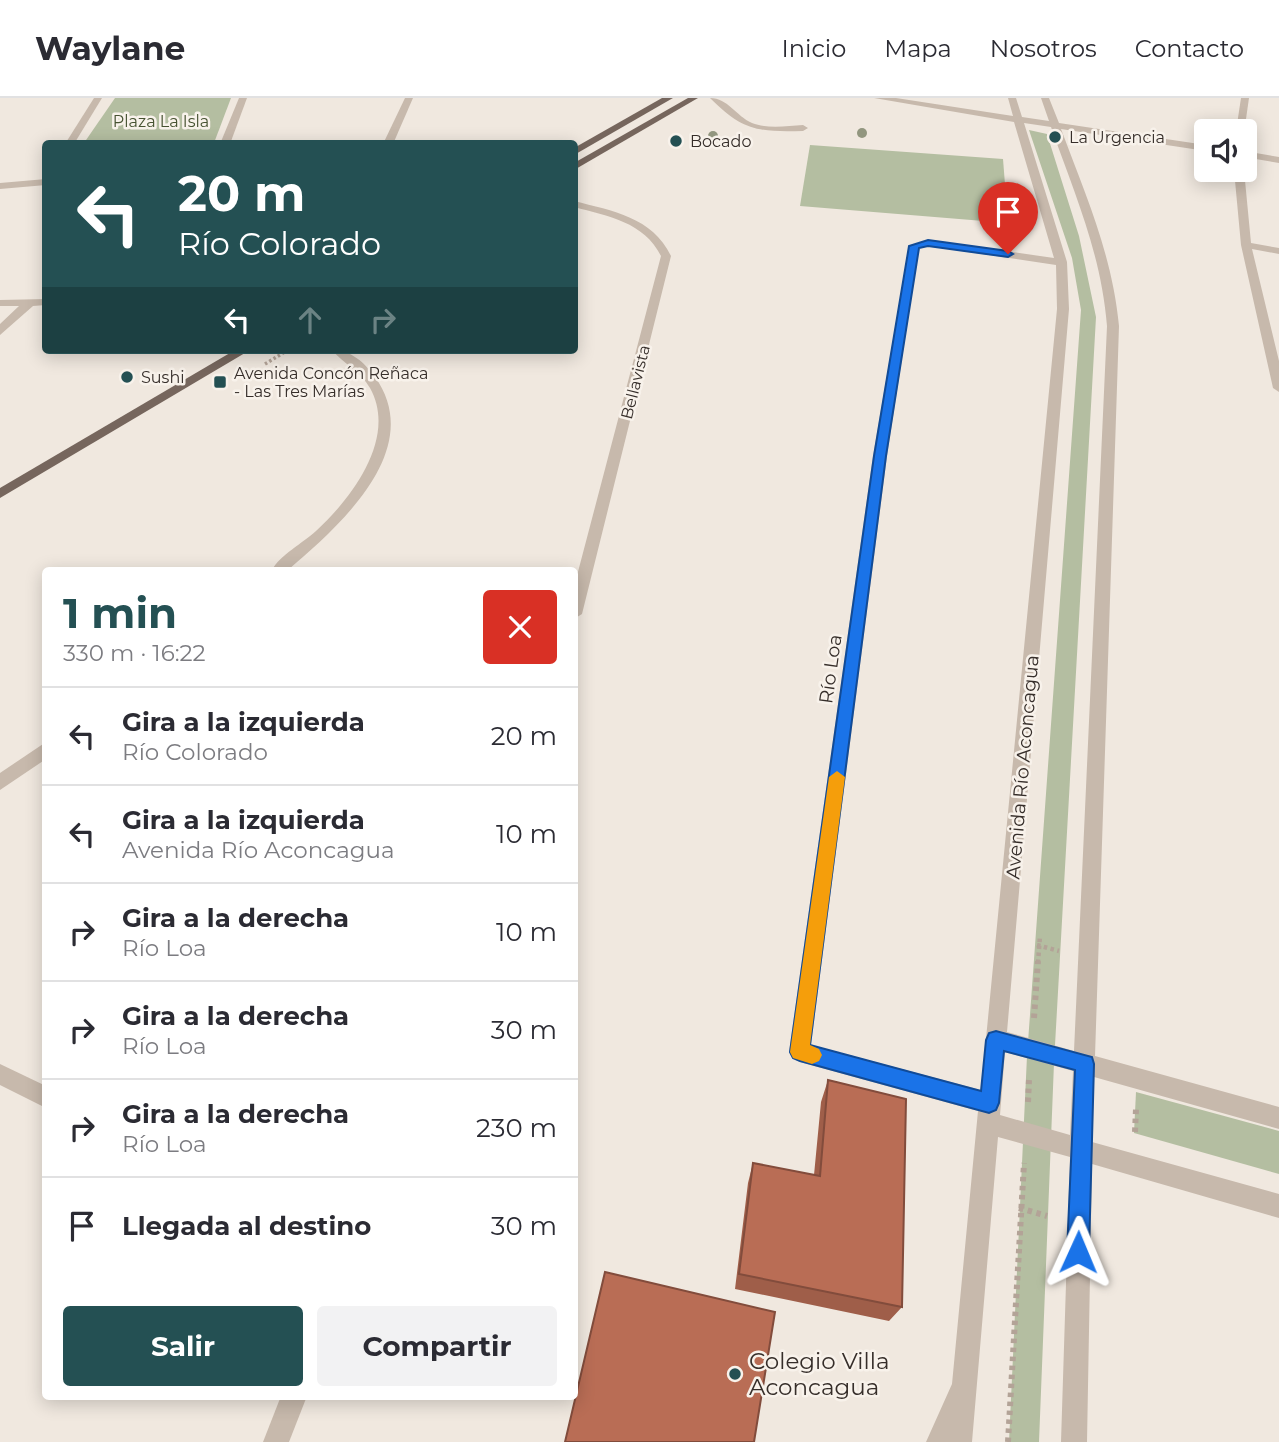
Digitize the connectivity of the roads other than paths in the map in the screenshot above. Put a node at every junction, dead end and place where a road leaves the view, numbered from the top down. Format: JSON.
{"nodes":[{"id":1,"x":98,"y":98,"type":"edge"},
{"id":2,"x":243,"y":98,"type":"edge"},
{"id":3,"x":409,"y":98,"type":"edge"},
{"id":4,"x":669,"y":98,"type":"edge"},
{"id":5,"x":694,"y":98,"type":"edge"},
{"id":6,"x":714,"y":98,"type":"edge"},
{"id":7,"x":878,"y":98,"type":"edge"},
{"id":8,"x":1012,"y":98,"type":"edge"},
{"id":9,"x":1045,"y":98,"type":"edge"},
{"id":10,"x":1245,"y":98,"type":"edge"},
{"id":11,"x":1018,"y":119,"type":"junction"},
{"id":12,"x":1242,"y":119,"type":"edge"},
{"id":13,"x":1055,"y":125,"type":"junction"},
{"id":14,"x":803,"y":128,"type":"dead end"},
{"id":15,"x":72,"y":140,"type":"edge"},
{"id":16,"x":227,"y":140,"type":"edge"},
{"id":17,"x":390,"y":140,"type":"edge"},
{"id":18,"x":1194,"y":146,"type":"edge"},
{"id":19,"x":578,"y":150,"type":"edge"},
{"id":20,"x":1257,"y":156,"type":"edge"},
{"id":21,"x":1279,"y":160,"type":"edge"},
{"id":22,"x":578,"y":165,"type":"edge"},
{"id":23,"x":42,"y":181,"type":"edge"},
{"id":24,"x":1240,"y":182,"type":"edge"},
{"id":25,"x":0,"y":186,"type":"edge"},
{"id":26,"x":578,"y":205,"type":"edge"},
{"id":27,"x":1246,"y":245,"type":"junction"},
{"id":28,"x":1279,"y":251,"type":"edge"},
{"id":29,"x":1061,"y":262,"type":"junction"},
{"id":30,"x":30,"y":302,"type":"junction"},
{"id":31,"x":42,"y":302,"type":"edge"},
{"id":32,"x":0,"y":303,"type":"edge"},
{"id":33,"x":0,"y":331,"type":"edge"},
{"id":34,"x":237,"y":354,"type":"edge"},
{"id":35,"x":344,"y":354,"type":"edge"},
{"id":36,"x":1279,"y":388,"type":"edge"},
{"id":37,"x":0,"y":494,"type":"edge"},
{"id":38,"x":282,"y":567,"type":"edge"},
{"id":39,"x":578,"y":599,"type":"edge"},
{"id":40,"x":42,"y":752,"type":"edge"},
{"id":41,"x":0,"y":783,"type":"edge"},
{"id":42,"x":996,"y":1040,"type":"junction"},
{"id":43,"x":1085,"y":1064,"type":"junction"},
{"id":44,"x":0,"y":1074,"type":"edge"},
{"id":45,"x":42,"y":1096,"type":"edge"},
{"id":46,"x":989,"y":1113,"type":"junction"},
{"id":47,"x":1279,"y":1118,"type":"edge"},
{"id":48,"x":1081,"y":1148,"type":"junction"},
{"id":49,"x":1279,"y":1206,"type":"edge"},
{"id":50,"x":963,"y":1381,"type":"junction"},
{"id":51,"x":292,"y":1400,"type":"edge"},
{"id":52,"x":275,"y":1442,"type":"edge"},
{"id":53,"x":939,"y":1442,"type":"edge"},
{"id":54,"x":960,"y":1442,"type":"edge"},
{"id":55,"x":1074,"y":1442,"type":"edge"}],
"edges":[{"from":1,"to":15,"type":"street"},
{"from":2,"to":16,"type":"street"},
{"from":3,"to":17,"type":"street"},
{"from":4,"to":19,"type":"main road"},
{"from":5,"to":22,"type":"main road"},
{"from":6,"to":14,"type":"street"},
{"from":7,"to":11,"type":"street"},
{"from":8,"to":11,"type":"street","name":"Avenida Río Aconcagua"},
{"from":9,"to":13,"type":"street"},
{"from":10,"to":12,"type":"street"},
{"from":11,"to":13,"type":"street"},
{"from":11,"to":29,"type":"street","name":"Avenida Río Aconcagua"},
{"from":13,"to":18,"type":"street"},
{"from":13,"to":43,"type":"street"},
{"from":20,"to":21,"type":"street"},
{"from":23,"to":25,"type":"street"},
{"from":24,"to":27,"type":"street"},
{"from":26,"to":39,"type":"street","name":"Bellavista"},
{"from":27,"to":28,"type":"street"},
{"from":27,"to":36,"type":"street"},
{"from":29,"to":42,"type":"street","name":"Avenida Río Aconcagua"},
{"from":29,"to":46,"type":"street","name":"Río Loa"},
{"from":30,"to":31,"type":"street"},
{"from":30,"to":32,"type":"street"},
{"from":30,"to":33,"type":"street"},
{"from":34,"to":37,"type":"main road"},
{"from":35,"to":38,"type":"street"},
{"from":40,"to":41,"type":"street"},
{"from":42,"to":43,"type":"street"},
{"from":42,"to":46,"type":"street","name":"Avenida Río Aconcagua"},
{"from":43,"to":47,"type":"street"},
{"from":43,"to":48,"type":"street"},
{"from":44,"to":45,"type":"street"},
{"from":46,"to":48,"type":"street"},
{"from":46,"to":50,"type":"street","name":"Avenida Río Aconcagua"},
{"from":48,"to":49,"type":"street"},
{"from":48,"to":55,"type":"street"},
{"from":50,"to":53,"type":"street"},
{"from":50,"to":54,"type":"street","name":"Avenida Río Aconcagua"},
{"from":51,"to":52,"type":"street"}]}
